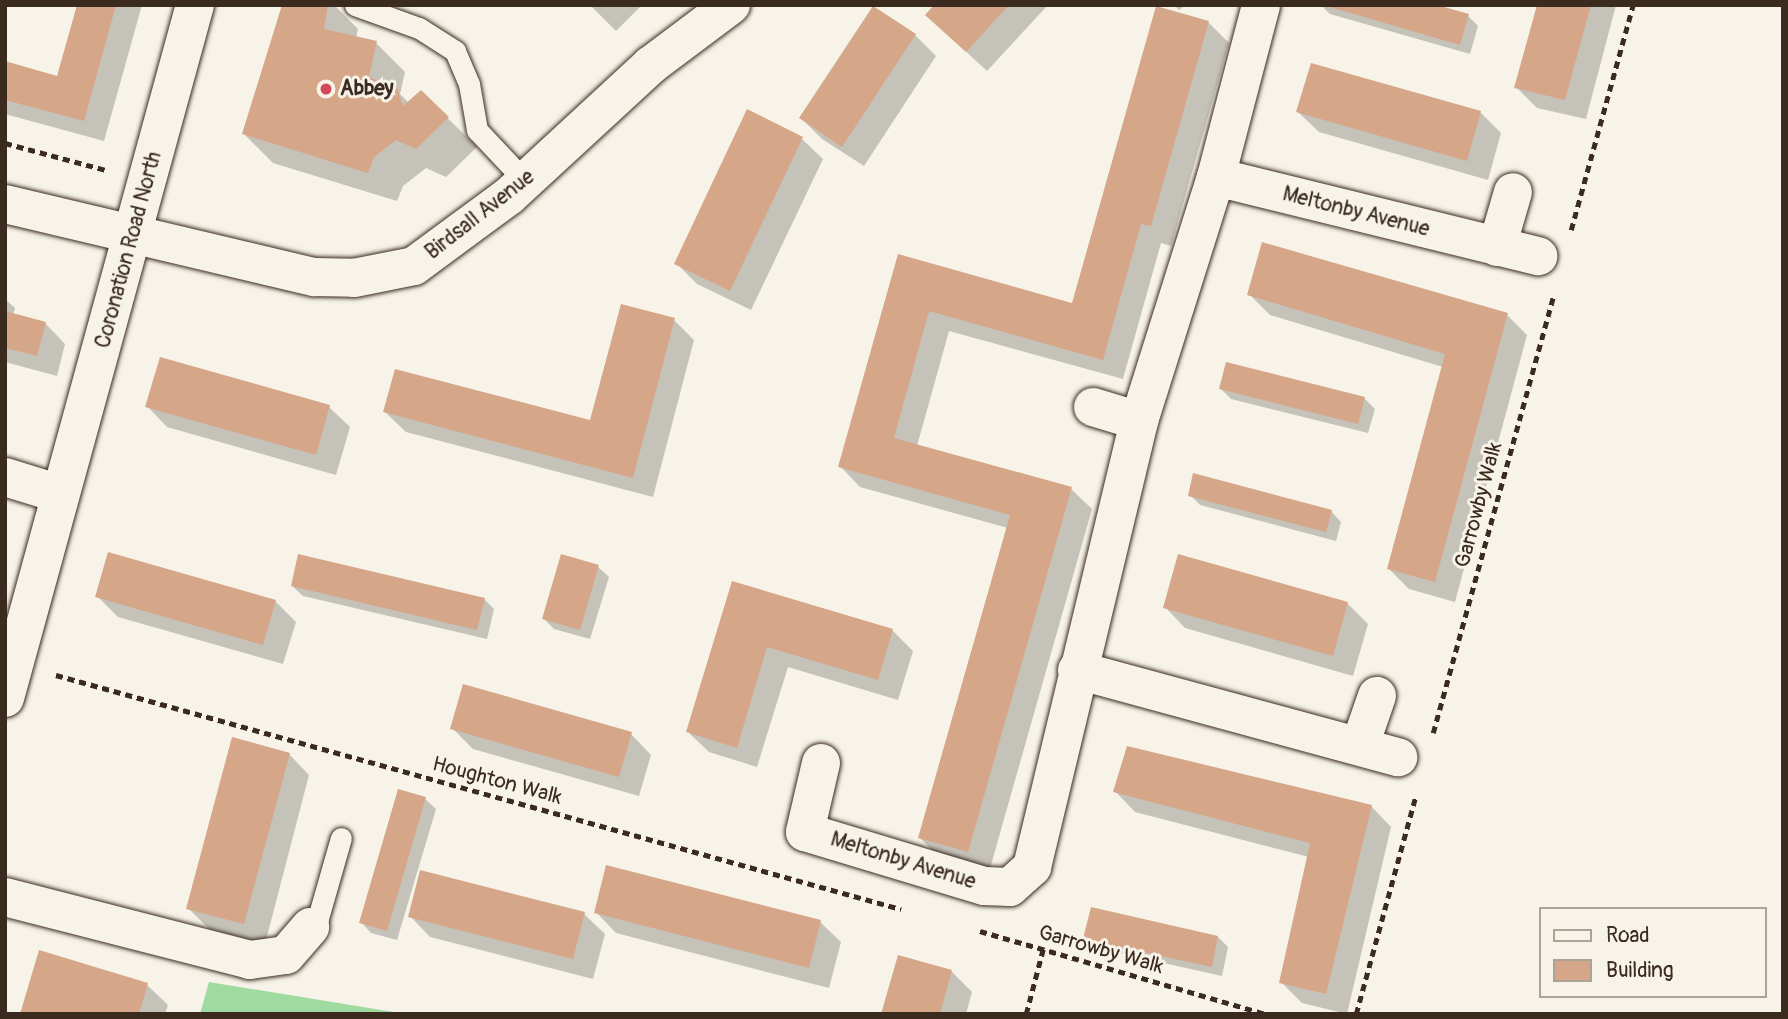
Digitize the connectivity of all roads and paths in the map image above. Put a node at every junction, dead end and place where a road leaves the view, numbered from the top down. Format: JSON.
{"nodes":[{"id":1,"x":195,"y":5,"type":"edge"},
{"id":2,"x":355,"y":5,"type":"edge"},
{"id":3,"x":731,"y":5,"type":"edge"},
{"id":4,"x":1261,"y":5,"type":"edge"},
{"id":5,"x":1633,"y":5,"type":"edge"},
{"id":6,"x":5,"y":143,"type":"edge"},
{"id":7,"x":113,"y":172,"type":"dead end"},
{"id":8,"x":1216,"y":177,"type":"junction"},
{"id":9,"x":525,"y":181,"type":"junction"},
{"id":10,"x":1513,"y":191,"type":"dead end"},
{"id":11,"x":5,"y":204,"type":"edge"},
{"id":12,"x":1571,"y":231,"type":"dead end"},
{"id":13,"x":134,"y":235,"type":"junction"},
{"id":14,"x":1497,"y":247,"type":"junction"},
{"id":15,"x":1547,"y":270,"type":"joint"},
{"id":16,"x":1093,"y":407,"type":"dead end"},
{"id":17,"x":1139,"y":421,"type":"junction"},
{"id":18,"x":5,"y":477,"type":"edge"},
{"id":19,"x":60,"y":494,"type":"junction"},
{"id":20,"x":1077,"y":670,"type":"junction"},
{"id":21,"x":10,"y":681,"type":"edge"},
{"id":22,"x":1377,"y":696,"type":"dead end"},
{"id":23,"x":1432,"y":737,"type":"dead end"},
{"id":24,"x":1360,"y":746,"type":"junction"},
{"id":25,"x":1398,"y":757,"type":"dead end"},
{"id":26,"x":821,"y":763,"type":"dead end"},
{"id":27,"x":1417,"y":790,"type":"dead end"},
{"id":28,"x":341,"y":838,"type":"dead end"},
{"id":29,"x":984,"y":886,"type":"junction"},
{"id":30,"x":5,"y":897,"type":"edge"},
{"id":31,"x":904,"y":910,"type":"dead end"},
{"id":32,"x":310,"y":926,"type":"joint"},
{"id":33,"x":1043,"y":949,"type":"junction"},
{"id":34,"x":1026,"y":1014,"type":"edge"},
{"id":35,"x":1265,"y":1014,"type":"edge"},
{"id":36,"x":1356,"y":1014,"type":"edge"}],
"edges":[{"from":1,"to":13,"type":"street","name":"Coronation Road North"},
{"from":2,"to":9,"type":"lane"},
{"from":3,"to":9,"type":"street","name":"Birdsall Avenue"},
{"from":4,"to":8,"type":"street","name":"Meltonby Avenue"},
{"from":5,"to":12,"type":"path"},
{"from":6,"to":7,"type":"path"},
{"from":8,"to":14,"type":"street","name":"Meltonby Avenue"},
{"from":8,"to":17,"type":"street","name":"Meltonby Avenue"},
{"from":9,"to":13,"type":"street","name":"Birdsall Avenue"},
{"from":10,"to":14,"type":"street"},
{"from":11,"to":13,"type":"street","name":"Birdsall Avenue"},
{"from":13,"to":19,"type":"street","name":"Coronation Road North"},
{"from":14,"to":15,"type":"street","name":"Meltonby Avenue"},
{"from":15,"to":23,"type":"path","name":"Garrowby Walk"},
{"from":16,"to":17,"type":"street"},
{"from":17,"to":20,"type":"street","name":"Meltonby Avenue"},
{"from":18,"to":19,"type":"street"},
{"from":19,"to":21,"type":"street","name":"Coronation Road North"},
{"from":20,"to":24,"type":"street"},
{"from":20,"to":29,"type":"street","name":"Meltonby Avenue"},
{"from":21,"to":31,"type":"path","name":"Houghton Walk"},
{"from":22,"to":24,"type":"street"},
{"from":24,"to":25,"type":"street"},
{"from":26,"to":29,"type":"street","name":"Meltonby Avenue"},
{"from":27,"to":36,"type":"path"},
{"from":28,"to":32,"type":"lane"},
{"from":29,"to":33,"type":"path","name":"Garrowby Walk"},
{"from":30,"to":32,"type":"street"},
{"from":33,"to":34,"type":"path"},
{"from":33,"to":35,"type":"path","name":"Garrowby Walk"}]}
